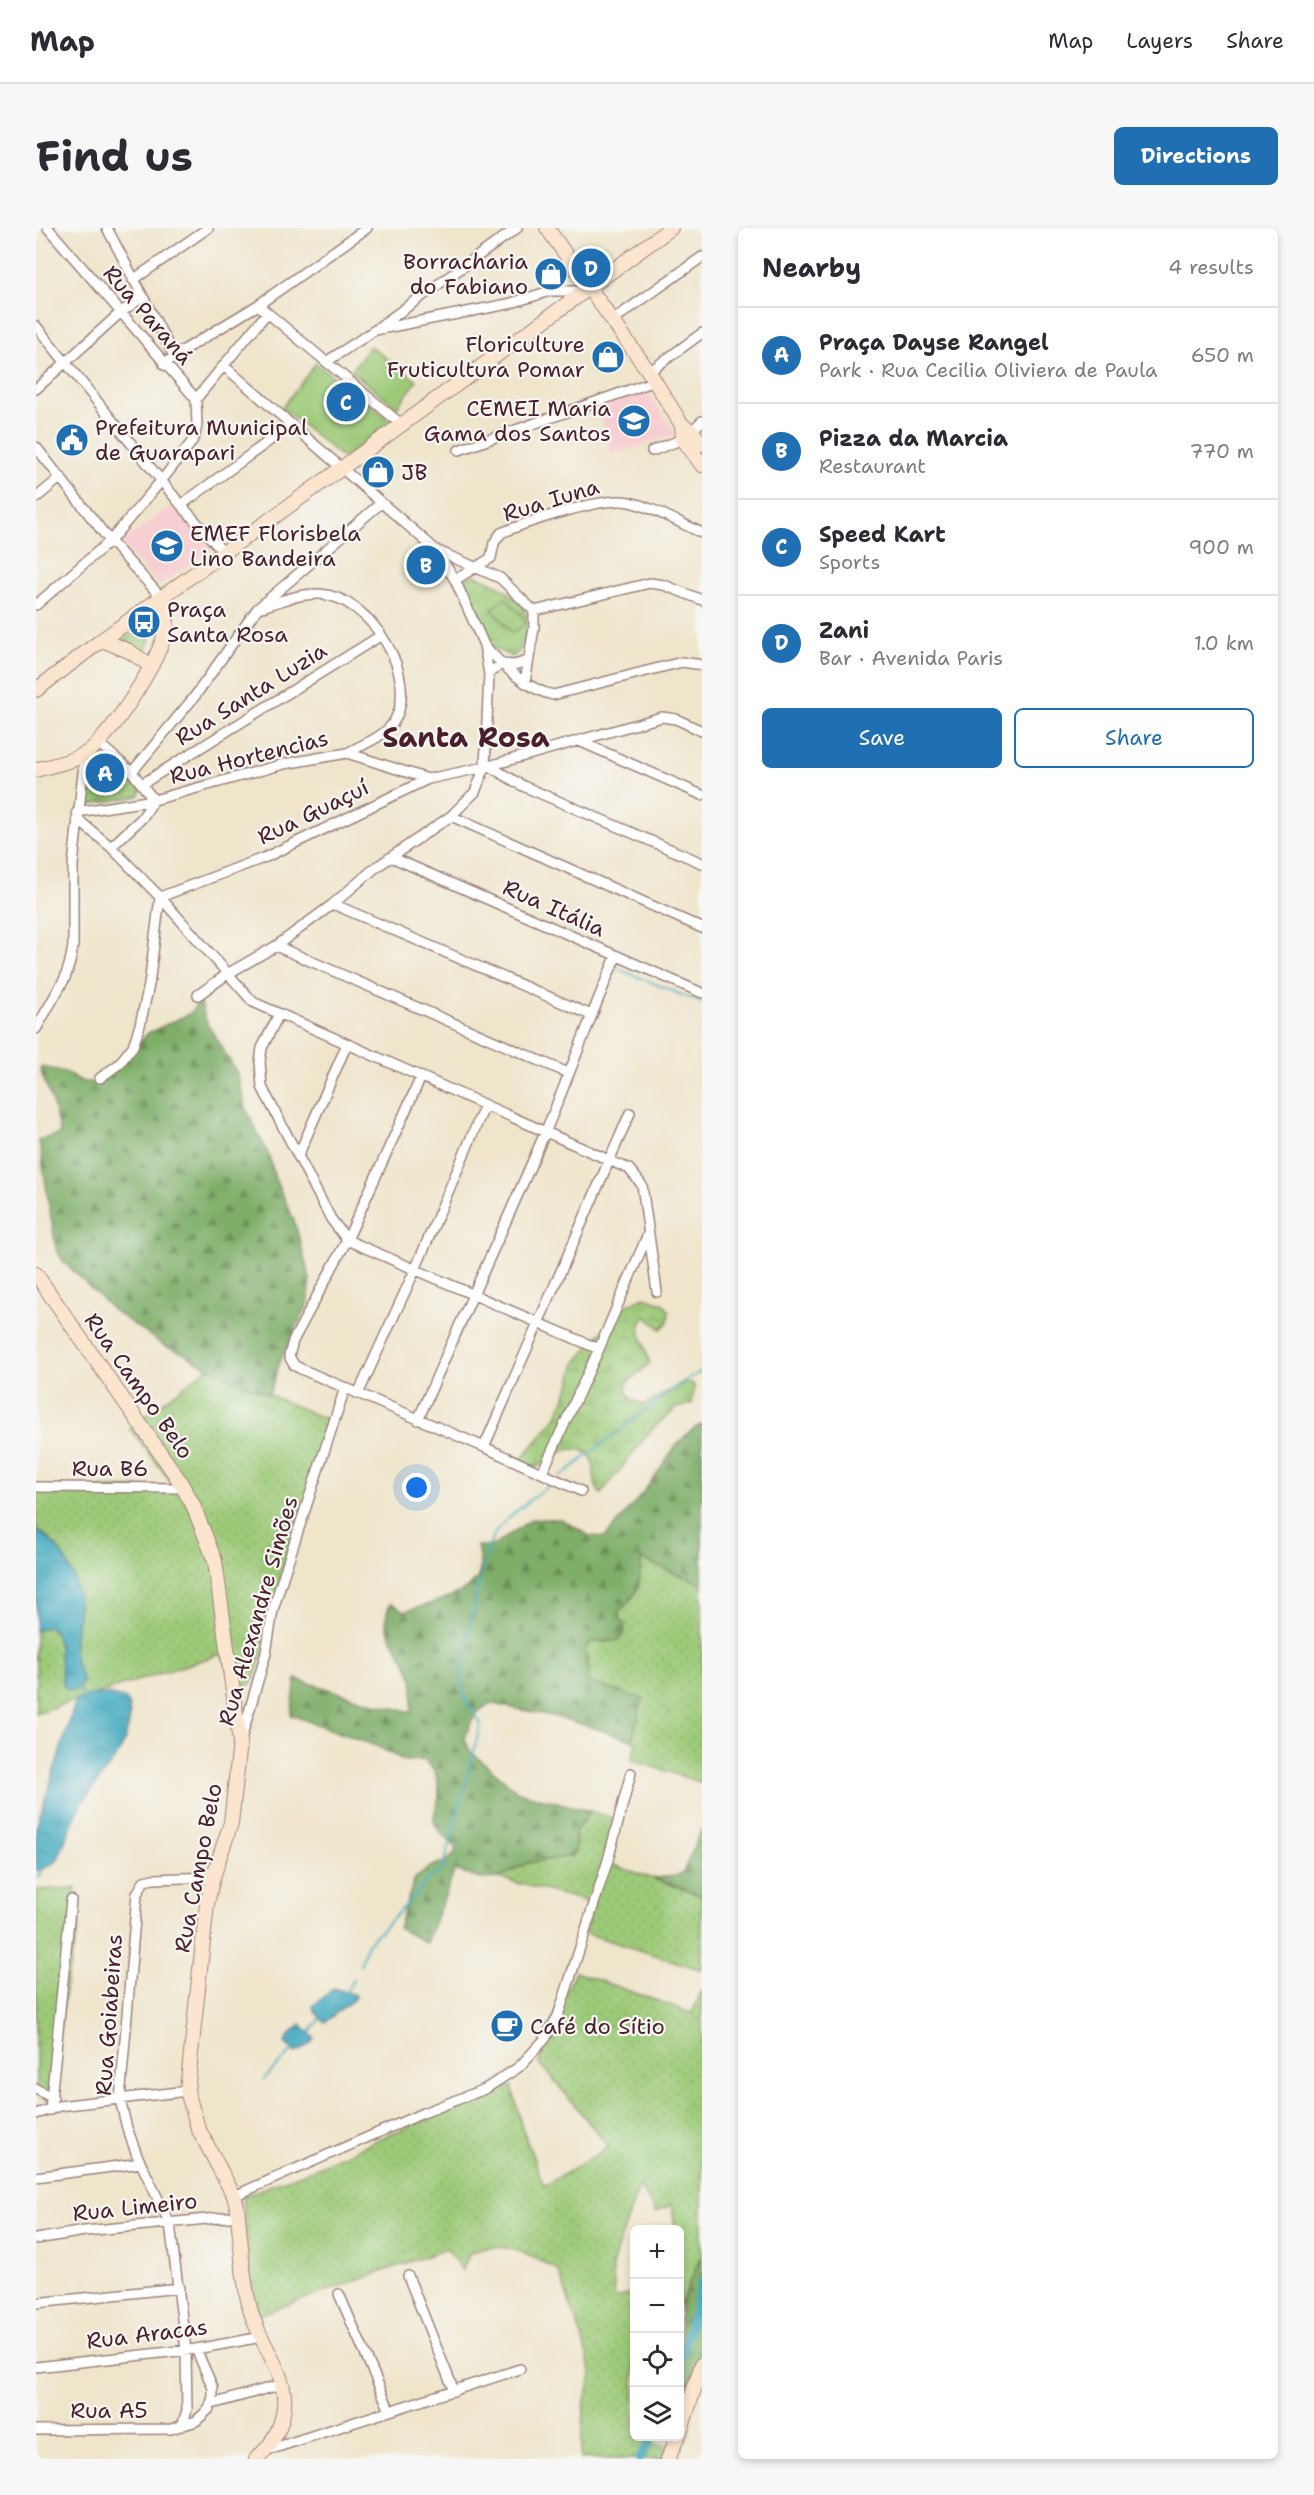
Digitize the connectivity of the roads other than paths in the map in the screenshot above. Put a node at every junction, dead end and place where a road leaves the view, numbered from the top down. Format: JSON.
{"nodes":[{"id":1,"x":48,"y":228,"type":"edge"},
{"id":2,"x":107,"y":228,"type":"edge"},
{"id":3,"x":208,"y":228,"type":"edge"},
{"id":4,"x":367,"y":228,"type":"edge"},
{"id":5,"x":517,"y":228,"type":"edge"},
{"id":6,"x":547,"y":228,"type":"edge"},
{"id":7,"x":670,"y":228,"type":"edge"},
{"id":8,"x":702,"y":257,"type":"edge"},
{"id":9,"x":133,"y":280,"type":"junction"},
{"id":10,"x":582,"y":289,"type":"junction"},
{"id":11,"x":142,"y":297,"type":"junction"},
{"id":12,"x":258,"y":305,"type":"junction"},
{"id":13,"x":120,"y":313,"type":"junction"},
{"id":14,"x":267,"y":313,"type":"junction"},
{"id":15,"x":613,"y":320,"type":"junction"},
{"id":16,"x":36,"y":326,"type":"edge"},
{"id":17,"x":375,"y":330,"type":"junction"},
{"id":18,"x":702,"y":333,"type":"edge"},
{"id":19,"x":174,"y":356,"type":"junction"},
{"id":20,"x":326,"y":362,"type":"junction"},
{"id":21,"x":67,"y":363,"type":"junction"},
{"id":22,"x":164,"y":365,"type":"junction"},
{"id":23,"x":224,"y":366,"type":"junction"},
{"id":24,"x":652,"y":376,"type":"junction"},
{"id":25,"x":36,"y":389,"type":"edge"},
{"id":26,"x":196,"y":399,"type":"junction"},
{"id":27,"x":702,"y":421,"type":"edge"},
{"id":28,"x":401,"y":423,"type":"junction"},
{"id":29,"x":291,"y":425,"type":"junction"},
{"id":30,"x":686,"y":432,"type":"junction"},
{"id":31,"x":702,"y":444,"type":"edge"},
{"id":32,"x":36,"y":447,"type":"edge"},
{"id":33,"x":459,"y":450,"type":"dead end"},
{"id":34,"x":652,"y":451,"type":"dead end"},
{"id":35,"x":702,"y":465,"type":"edge"},
{"id":36,"x":342,"y":468,"type":"junction"},
{"id":37,"x":61,"y":477,"type":"junction"},
{"id":38,"x":162,"y":480,"type":"junction"},
{"id":39,"x":36,"y":498,"type":"edge"},
{"id":40,"x":381,"y":503,"type":"junction"},
{"id":41,"x":181,"y":505,"type":"junction"},
{"id":42,"x":702,"y":533,"type":"edge"},
{"id":43,"x":110,"y":541,"type":"junction"},
{"id":44,"x":436,"y":550,"type":"junction"},
{"id":45,"x":224,"y":553,"type":"junction"},
{"id":46,"x":491,"y":558,"type":"junction"},
{"id":47,"x":474,"y":569,"type":"junction"},
{"id":48,"x":500,"y":578,"type":"junction"},
{"id":49,"x":455,"y":580,"type":"junction"},
{"id":50,"x":162,"y":598,"type":"junction"},
{"id":51,"x":702,"y":600,"type":"edge"},
{"id":52,"x":36,"y":606,"type":"edge"},
{"id":53,"x":257,"y":609,"type":"junction"},
{"id":54,"x":534,"y":611,"type":"junction"},
{"id":55,"x":380,"y":636,"type":"junction"},
{"id":56,"x":102,"y":640,"type":"junction"},
{"id":57,"x":484,"y":645,"type":"junction"},
{"id":58,"x":528,"y":661,"type":"junction"},
{"id":59,"x":501,"y":664,"type":"junction"},
{"id":60,"x":702,"y":665,"type":"edge"},
{"id":61,"x":151,"y":666,"type":"junction"},
{"id":62,"x":489,"y":674,"type":"junction"},
{"id":63,"x":525,"y":682,"type":"junction"},
{"id":64,"x":36,"y":690,"type":"edge"},
{"id":65,"x":702,"y":731,"type":"edge"},
{"id":66,"x":579,"y":741,"type":"junction"},
{"id":67,"x":98,"y":743,"type":"junction"},
{"id":68,"x":347,"y":753,"type":"junction"},
{"id":69,"x":85,"y":754,"type":"junction"},
{"id":70,"x":487,"y":766,"type":"junction"},
{"id":71,"x":36,"y":770,"type":"edge"},
{"id":72,"x":132,"y":772,"type":"junction"},
{"id":73,"x":428,"y":779,"type":"junction"},
{"id":74,"x":142,"y":784,"type":"junction"},
{"id":75,"x":702,"y":795,"type":"edge"},
{"id":76,"x":154,"y":800,"type":"junction"},
{"id":77,"x":77,"y":816,"type":"junction"},
{"id":78,"x":451,"y":816,"type":"junction"},
{"id":79,"x":111,"y":847,"type":"junction"},
{"id":80,"x":391,"y":857,"type":"junction"},
{"id":81,"x":702,"y":863,"type":"edge"},
{"id":82,"x":160,"y":897,"type":"junction"},
{"id":83,"x":333,"y":904,"type":"junction"},
{"id":84,"x":702,"y":928,"type":"edge"},
{"id":85,"x":276,"y":946,"type":"junction"},
{"id":86,"x":616,"y":957,"type":"junction"},
{"id":87,"x":229,"y":973,"type":"junction"},
{"id":88,"x":702,"y":993,"type":"edge"},
{"id":89,"x":198,"y":995,"type":"dead end"},
{"id":90,"x":279,"y":1014,"type":"junction"},
{"id":91,"x":591,"y":1015,"type":"junction"},
{"id":92,"x":36,"y":1029,"type":"edge"},
{"id":93,"x":347,"y":1044,"type":"junction"},
{"id":94,"x":568,"y":1073,"type":"junction"},
{"id":95,"x":421,"y":1077,"type":"junction"},
{"id":96,"x":100,"y":1078,"type":"dead end"},
{"id":97,"x":485,"y":1106,"type":"junction"},
{"id":98,"x":630,"y":1113,"type":"dead end"},
{"id":99,"x":545,"y":1134,"type":"junction"},
{"id":100,"x":298,"y":1156,"type":"junction"},
{"id":101,"x":610,"y":1161,"type":"junction"},
{"id":102,"x":648,"y":1232,"type":"junction"},
{"id":103,"x":347,"y":1240,"type":"junction"},
{"id":104,"x":416,"y":1270,"type":"junction"},
{"id":105,"x":36,"y":1274,"type":"edge"},
{"id":106,"x":657,"y":1292,"type":"dead end"},
{"id":107,"x":472,"y":1294,"type":"junction"},
{"id":108,"x":539,"y":1323,"type":"junction"},
{"id":109,"x":599,"y":1349,"type":"junction"},
{"id":110,"x":345,"y":1388,"type":"junction"},
{"id":111,"x":358,"y":1394,"type":"junction"},
{"id":112,"x":418,"y":1420,"type":"junction"},
{"id":113,"x":484,"y":1447,"type":"junction"},
{"id":114,"x":542,"y":1473,"type":"junction"},
{"id":115,"x":36,"y":1487,"type":"edge"},
{"id":116,"x":183,"y":1488,"type":"junction"},
{"id":117,"x":581,"y":1491,"type":"dead end"},
{"id":118,"x":240,"y":1742,"type":"junction"},
{"id":119,"x":631,"y":1773,"type":"dead end"},
{"id":120,"x":213,"y":1878,"type":"junction"},
{"id":121,"x":71,"y":1900,"type":"dead end"},
{"id":122,"x":36,"y":2089,"type":"edge"},
{"id":123,"x":186,"y":2091,"type":"junction"},
{"id":124,"x":53,"y":2098,"type":"junction"},
{"id":125,"x":120,"y":2100,"type":"junction"},
{"id":126,"x":50,"y":2110,"type":"junction"},
{"id":127,"x":36,"y":2114,"type":"edge"},
{"id":128,"x":141,"y":2163,"type":"junction"},
{"id":129,"x":36,"y":2177,"type":"edge"},
{"id":130,"x":234,"y":2196,"type":"junction"},
{"id":131,"x":238,"y":2216,"type":"junction"},
{"id":132,"x":170,"y":2224,"type":"junction"},
{"id":133,"x":36,"y":2239,"type":"edge"},
{"id":134,"x":408,"y":2276,"type":"dead end"},
{"id":135,"x":179,"y":2288,"type":"junction"},
{"id":136,"x":339,"y":2295,"type":"dead end"},
{"id":137,"x":36,"y":2303,"type":"edge"},
{"id":138,"x":262,"y":2337,"type":"junction"},
{"id":139,"x":191,"y":2349,"type":"junction"},
{"id":140,"x":702,"y":2364,"type":"edge"},
{"id":141,"x":36,"y":2367,"type":"edge"},
{"id":142,"x":520,"y":2369,"type":"dead end"},
{"id":143,"x":276,"y":2386,"type":"dead end"},
{"id":144,"x":454,"y":2391,"type":"junction"},
{"id":145,"x":212,"y":2404,"type":"junction"},
{"id":146,"x":390,"y":2411,"type":"junction"},
{"id":147,"x":684,"y":2420,"type":"edge"},
{"id":148,"x":182,"y":2426,"type":"junction"},
{"id":149,"x":36,"y":2430,"type":"edge"},
{"id":150,"x":676,"y":2441,"type":"edge"},
{"id":151,"x":261,"y":2455,"type":"edge"},
{"id":152,"x":668,"y":2459,"type":"edge"}],
"edges":[{"from":1,"to":13,"type":"street","name":"Rua Paraná"},
{"from":2,"to":9,"type":"street"},
{"from":3,"to":9,"type":"street"},
{"from":4,"to":12,"type":"street"},
{"from":5,"to":17,"type":"street"},
{"from":6,"to":10,"type":"street"},
{"from":7,"to":10,"type":"street"},
{"from":8,"to":15,"type":"street"},
{"from":9,"to":11,"type":"street"},
{"from":10,"to":15,"type":"street"},
{"from":10,"to":17,"type":"street"},
{"from":10,"to":28,"type":"street"},
{"from":11,"to":13,"type":"street"},
{"from":11,"to":19,"type":"street"},
{"from":12,"to":14,"type":"street"},
{"from":12,"to":19,"type":"street"},
{"from":13,"to":21,"type":"street"},
{"from":13,"to":22,"type":"street","name":"Rua Paraná"},
{"from":14,"to":20,"type":"street"},
{"from":14,"to":23,"type":"street"},
{"from":15,"to":24,"type":"street"},
{"from":16,"to":21,"type":"street"},
{"from":17,"to":20,"type":"street"},
{"from":18,"to":24,"type":"street"},
{"from":19,"to":22,"type":"street"},
{"from":20,"to":28,"type":"street"},
{"from":21,"to":25,"type":"street"},
{"from":21,"to":38,"type":"street"},
{"from":22,"to":26,"type":"street","name":"Rua Paraná"},
{"from":23,"to":26,"type":"street"},
{"from":23,"to":29,"type":"street"},
{"from":24,"to":30,"type":"street"},
{"from":24,"to":33,"type":"street"},
{"from":26,"to":38,"type":"street"},
{"from":27,"to":30,"type":"street"},
{"from":28,"to":36,"type":"street"},
{"from":29,"to":36,"type":"street"},
{"from":29,"to":41,"type":"street"},
{"from":30,"to":31,"type":"street"},
{"from":30,"to":34,"type":"street"},
{"from":30,"to":35,"type":"street"},
{"from":32,"to":37,"type":"street"},
{"from":36,"to":40,"type":"street"},
{"from":36,"to":45,"type":"street"},
{"from":37,"to":39,"type":"street"},
{"from":37,"to":43,"type":"street"},
{"from":38,"to":41,"type":"street"},
{"from":38,"to":43,"type":"street"},
{"from":40,"to":44,"type":"street"},
{"from":40,"to":53,"type":"street"},
{"from":41,"to":45,"type":"street"},
{"from":42,"to":46,"type":"street","name":"Rua Iuna"},
{"from":43,"to":50,"type":"street"},
{"from":43,"to":52,"type":"street"},
{"from":44,"to":47,"type":"street"},
{"from":44,"to":49,"type":"street"},
{"from":45,"to":50,"type":"street"},
{"from":46,"to":47,"type":"street"},
{"from":46,"to":48,"type":"street"},
{"from":47,"to":48,"type":"street"},
{"from":47,"to":49,"type":"street"},
{"from":48,"to":54,"type":"street"},
{"from":49,"to":57,"type":"street"},
{"from":50,"to":56,"type":"street"},
{"from":50,"to":61,"type":"street"},
{"from":51,"to":54,"type":"street"},
{"from":53,"to":55,"type":"street"},
{"from":53,"to":72,"type":"street"},
{"from":54,"to":58,"type":"street"},
{"from":55,"to":68,"type":"street"},
{"from":55,"to":74,"type":"street","name":"Rua Santa Luzia"},
{"from":56,"to":61,"type":"street"},
{"from":56,"to":64,"type":"street"},
{"from":57,"to":59,"type":"street"},
{"from":57,"to":62,"type":"street"},
{"from":58,"to":59,"type":"street"},
{"from":58,"to":63,"type":"street"},
{"from":59,"to":62,"type":"street"},
{"from":59,"to":63,"type":"street"},
{"from":60,"to":63,"type":"street"},
{"from":61,"to":67,"type":"street"},
{"from":62,"to":70,"type":"street"},
{"from":65,"to":66,"type":"street","name":"Rua Guaçuí"},
{"from":66,"to":70,"type":"street","name":"Rua Guaçuí"},
{"from":66,"to":75,"type":"street"},
{"from":67,"to":69,"type":"street"},
{"from":67,"to":72,"type":"street"},
{"from":68,"to":73,"type":"street","name":"Rua Hortencias"},
{"from":68,"to":76,"type":"street","name":"Rua Hortencias"},
{"from":69,"to":71,"type":"street"},
{"from":69,"to":77,"type":"street"},
{"from":70,"to":73,"type":"street","name":"Rua Guaçuí"},
{"from":70,"to":78,"type":"street"},
{"from":70,"to":81,"type":"street"},
{"from":72,"to":74,"type":"street"},
{"from":73,"to":82,"type":"street","name":"Rua Guaçuí"},
{"from":74,"to":76,"type":"street"},
{"from":76,"to":77,"type":"street","name":"Rua Hortencias"},
{"from":76,"to":79,"type":"street"},
{"from":77,"to":79,"type":"street"},
{"from":77,"to":92,"type":"street"},
{"from":78,"to":80,"type":"street"},
{"from":78,"to":84,"type":"street"},
{"from":79,"to":82,"type":"street"},
{"from":80,"to":83,"type":"street"},
{"from":80,"to":86,"type":"street","name":"Rua Itália"},
{"from":82,"to":87,"type":"street"},
{"from":82,"to":96,"type":"street"},
{"from":83,"to":85,"type":"street"},
{"from":83,"to":91,"type":"street"},
{"from":85,"to":87,"type":"street"},
{"from":85,"to":94,"type":"street"},
{"from":86,"to":88,"type":"street","name":"Rua Itália"},
{"from":86,"to":91,"type":"street"},
{"from":87,"to":89,"type":"street"},
{"from":87,"to":90,"type":"street"},
{"from":90,"to":93,"type":"street"},
{"from":90,"to":100,"type":"street"},
{"from":91,"to":94,"type":"street"},
{"from":93,"to":95,"type":"street"},
{"from":93,"to":100,"type":"street"},
{"from":94,"to":99,"type":"street"},
{"from":95,"to":97,"type":"street"},
{"from":95,"to":103,"type":"street"},
{"from":97,"to":99,"type":"street"},
{"from":97,"to":104,"type":"street"},
{"from":98,"to":101,"type":"street"},
{"from":99,"to":101,"type":"street"},
{"from":99,"to":107,"type":"street"},
{"from":100,"to":103,"type":"street"},
{"from":101,"to":102,"type":"street"},
{"from":101,"to":108,"type":"street"},
{"from":102,"to":106,"type":"street"},
{"from":102,"to":109,"type":"street"},
{"from":103,"to":104,"type":"street"},
{"from":103,"to":110,"type":"street"},
{"from":104,"to":107,"type":"street"},
{"from":104,"to":111,"type":"street"},
{"from":105,"to":116,"type":"street","name":"Rua Campo Belo"},
{"from":107,"to":108,"type":"street"},
{"from":107,"to":112,"type":"street"},
{"from":108,"to":109,"type":"street"},
{"from":108,"to":113,"type":"street"},
{"from":109,"to":114,"type":"street"},
{"from":110,"to":111,"type":"street"},
{"from":110,"to":118,"type":"street","name":"Rua Alexandre Simões"},
{"from":111,"to":112,"type":"street"},
{"from":112,"to":113,"type":"street"},
{"from":113,"to":114,"type":"street"},
{"from":114,"to":117,"type":"street"},
{"from":115,"to":116,"type":"street","name":"Rua B6"},
{"from":116,"to":118,"type":"street","name":"Rua Campo Belo"},
{"from":118,"to":120,"type":"street","name":"Rua Campo Belo"},
{"from":119,"to":130,"type":"street"},
{"from":120,"to":123,"type":"street","name":"Rua Campo Belo"},
{"from":120,"to":125,"type":"street","name":"Rua Goiabeiras"},
{"from":121,"to":124,"type":"street"},
{"from":122,"to":124,"type":"street"},
{"from":123,"to":125,"type":"street"},
{"from":123,"to":130,"type":"street","name":"Rua Campo Belo"},
{"from":124,"to":126,"type":"street"},
{"from":125,"to":126,"type":"street"},
{"from":125,"to":128,"type":"street","name":"Rua Goiabeiras"},
{"from":126,"to":127,"type":"street"},
{"from":128,"to":129,"type":"street"},
{"from":128,"to":132,"type":"street","name":"Rua Goiabeiras"},
{"from":130,"to":131,"type":"street","name":"Rua Campo Belo"},
{"from":131,"to":132,"type":"street","name":"Rua Limeiro"},
{"from":131,"to":138,"type":"street","name":"Rua Campo Belo"},
{"from":132,"to":133,"type":"street","name":"Rua Limeiro"},
{"from":132,"to":135,"type":"street","name":"Rua Goiabeiras"},
{"from":134,"to":144,"type":"street"},
{"from":135,"to":137,"type":"street"},
{"from":135,"to":139,"type":"street","name":"Rua Goiabeiras"},
{"from":136,"to":146,"type":"street"},
{"from":138,"to":139,"type":"street","name":"Rua Aracas"},
{"from":138,"to":151,"type":"street","name":"Rua Campo Belo"},
{"from":139,"to":141,"type":"street","name":"Rua Aracas"},
{"from":139,"to":145,"type":"street"},
{"from":139,"to":148,"type":"street","name":"Rua Goiabeiras"},
{"from":140,"to":147,"type":"street"},
{"from":142,"to":144,"type":"street"},
{"from":143,"to":145,"type":"street"},
{"from":144,"to":146,"type":"street"},
{"from":145,"to":148,"type":"street"},
{"from":146,"to":151,"type":"street"},
{"from":148,"to":149,"type":"street","name":"Rua A5"},
{"from":150,"to":152,"type":"street"}]}
